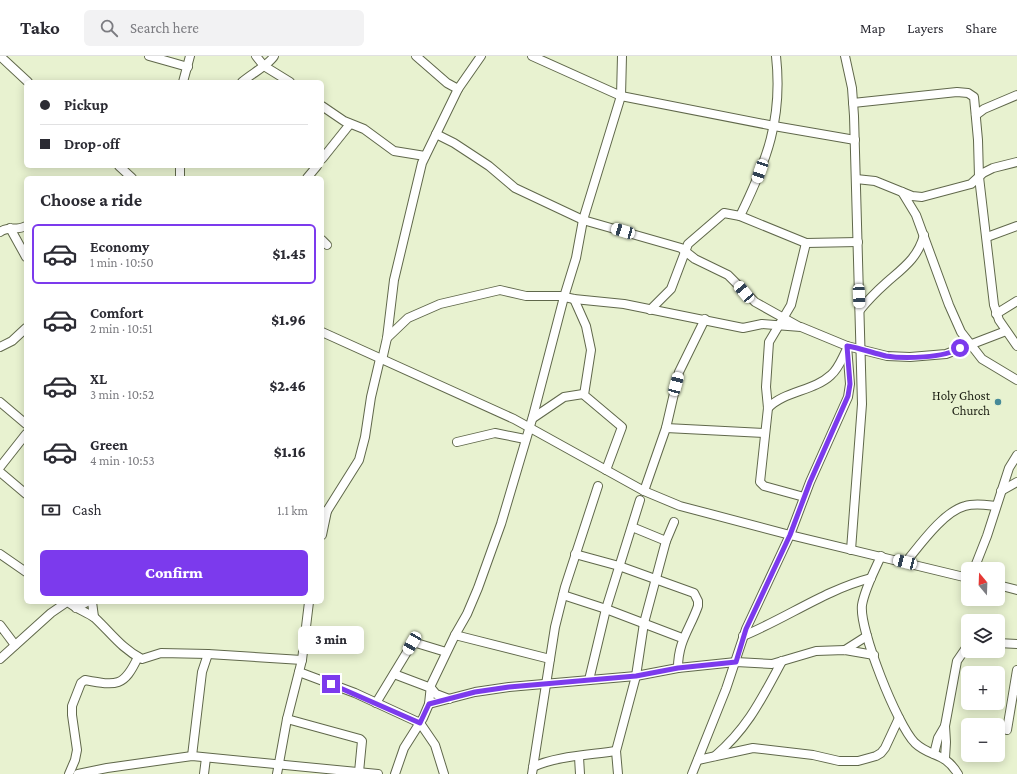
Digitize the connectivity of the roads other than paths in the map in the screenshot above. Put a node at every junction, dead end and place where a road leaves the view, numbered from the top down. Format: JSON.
{"nodes":[{"id":1,"x":0,"y":56,"type":"edge"},
{"id":2,"x":149,"y":56,"type":"edge"},
{"id":3,"x":190,"y":56,"type":"edge"},
{"id":4,"x":256,"y":56,"type":"edge"},
{"id":5,"x":274,"y":56,"type":"edge"},
{"id":6,"x":416,"y":56,"type":"edge"},
{"id":7,"x":481,"y":56,"type":"edge"},
{"id":8,"x":532,"y":56,"type":"edge"},
{"id":9,"x":622,"y":56,"type":"edge"},
{"id":10,"x":776,"y":56,"type":"edge"},
{"id":11,"x":845,"y":56,"type":"edge"},
{"id":12,"x":264,"y":66,"type":"junction"},
{"id":13,"x":188,"y":67,"type":"junction"},
{"id":14,"x":26,"y":80,"type":"edge"},
{"id":15,"x":184,"y":80,"type":"edge"},
{"id":16,"x":244,"y":80,"type":"edge"},
{"id":17,"x":287,"y":80,"type":"edge"},
{"id":18,"x":458,"y":89,"type":"junction"},
{"id":19,"x":1017,"y":95,"type":"edge"},
{"id":20,"x":621,"y":96,"type":"junction"},
{"id":21,"x":853,"y":103,"type":"junction"},
{"id":22,"x":324,"y":107,"type":"edge"},
{"id":23,"x":976,"y":116,"type":"junction"},
{"id":24,"x":350,"y":124,"type":"junction"},
{"id":25,"x":774,"y":126,"type":"junction"},
{"id":26,"x":436,"y":134,"type":"junction"},
{"id":27,"x":855,"y":140,"type":"junction"},
{"id":28,"x":324,"y":156,"type":"edge"},
{"id":29,"x":425,"y":156,"type":"junction"},
{"id":30,"x":1017,"y":162,"type":"edge"},
{"id":31,"x":121,"y":168,"type":"edge"},
{"id":32,"x":315,"y":168,"type":"edge"},
{"id":33,"x":130,"y":176,"type":"edge"},
{"id":34,"x":309,"y":176,"type":"edge"},
{"id":35,"x":979,"y":177,"type":"junction"},
{"id":36,"x":856,"y":179,"type":"junction"},
{"id":37,"x":902,"y":192,"type":"junction"},
{"id":38,"x":920,"y":197,"type":"junction"},
{"id":39,"x":914,"y":209,"type":"junction"},
{"id":40,"x":740,"y":216,"type":"junction"},
{"id":41,"x":583,"y":220,"type":"junction"},
{"id":42,"x":1017,"y":226,"type":"edge"},
{"id":43,"x":24,"y":227,"type":"edge"},
{"id":44,"x":10,"y":228,"type":"junction"},
{"id":45,"x":0,"y":232,"type":"edge"},
{"id":46,"x":924,"y":235,"type":"junction"},
{"id":47,"x":987,"y":237,"type":"junction"},
{"id":48,"x":858,"y":242,"type":"junction"},
{"id":49,"x":806,"y":243,"type":"junction"},
{"id":50,"x":685,"y":250,"type":"junction"},
{"id":51,"x":24,"y":253,"type":"edge"},
{"id":52,"x":564,"y":297,"type":"junction"},
{"id":53,"x":574,"y":299,"type":"junction"},
{"id":54,"x":1017,"y":301,"type":"edge"},
{"id":55,"x":650,"y":310,"type":"junction"},
{"id":56,"x":860,"y":310,"type":"junction"},
{"id":57,"x":996,"y":314,"type":"junction"},
{"id":58,"x":784,"y":317,"type":"junction"},
{"id":59,"x":705,"y":319,"type":"junction"},
{"id":60,"x":778,"y":325,"type":"junction"},
{"id":61,"x":801,"y":327,"type":"junction"},
{"id":62,"x":24,"y":330,"type":"edge"},
{"id":63,"x":1006,"y":331,"type":"junction"},
{"id":64,"x":324,"y":333,"type":"edge"},
{"id":65,"x":387,"y":338,"type":"junction"},
{"id":66,"x":970,"y":346,"type":"junction"},
{"id":67,"x":1017,"y":346,"type":"edge"},
{"id":68,"x":0,"y":347,"type":"edge"},
{"id":69,"x":847,"y":347,"type":"junction"},
{"id":70,"x":861,"y":348,"type":"junction"},
{"id":71,"x":381,"y":359,"type":"junction"},
{"id":72,"x":1017,"y":380,"type":"edge"},
{"id":73,"x":584,"y":394,"type":"junction"},
{"id":74,"x":0,"y":402,"type":"edge"},
{"id":75,"x":768,"y":408,"type":"junction"},
{"id":76,"x":533,"y":418,"type":"junction"},
{"id":77,"x":24,"y":422,"type":"edge"},
{"id":78,"x":529,"y":427,"type":"junction"},
{"id":79,"x":666,"y":428,"type":"junction"},
{"id":80,"x":764,"y":433,"type":"junction"},
{"id":81,"x":24,"y":437,"type":"edge"},
{"id":82,"x":526,"y":439,"type":"junction"},
{"id":83,"x":457,"y":442,"type":"dead end"},
{"id":84,"x":1017,"y":455,"type":"edge"},
{"id":85,"x":0,"y":467,"type":"edge"},
{"id":86,"x":606,"y":470,"type":"junction"},
{"id":87,"x":0,"y":472,"type":"edge"},
{"id":88,"x":1017,"y":482,"type":"edge"},
{"id":89,"x":598,"y":486,"type":"dead end"},
{"id":90,"x":644,"y":491,"type":"junction"},
{"id":91,"x":1001,"y":491,"type":"junction"},
{"id":92,"x":24,"y":492,"type":"edge"},
{"id":93,"x":804,"y":497,"type":"junction"},
{"id":94,"x":640,"y":500,"type":"dead end"},
{"id":95,"x":996,"y":506,"type":"junction"},
{"id":96,"x":325,"y":512,"type":"edge"},
{"id":97,"x":674,"y":522,"type":"dead end"},
{"id":98,"x":632,"y":527,"type":"junction"},
{"id":99,"x":790,"y":535,"type":"junction"},
{"id":100,"x":666,"y":541,"type":"junction"},
{"id":101,"x":851,"y":550,"type":"junction"},
{"id":102,"x":0,"y":554,"type":"edge"},
{"id":103,"x":575,"y":554,"type":"junction"},
{"id":104,"x":880,"y":556,"type":"junction"},
{"id":105,"x":905,"y":562,"type":"junction"},
{"id":106,"x":977,"y":562,"type":"edge"},
{"id":107,"x":619,"y":566,"type":"junction"},
{"id":108,"x":24,"y":571,"type":"edge"},
{"id":109,"x":961,"y":576,"type":"edge"},
{"id":110,"x":655,"y":578,"type":"junction"},
{"id":111,"x":871,"y":578,"type":"junction"},
{"id":112,"x":1005,"y":587,"type":"edge"},
{"id":113,"x":1017,"y":590,"type":"edge"},
{"id":114,"x":563,"y":595,"type":"junction"},
{"id":115,"x":65,"y":604,"type":"edge"},
{"id":116,"x":71,"y":604,"type":"edge"},
{"id":117,"x":83,"y":604,"type":"edge"},
{"id":118,"x":92,"y":604,"type":"edge"},
{"id":119,"x":309,"y":604,"type":"edge"},
{"id":120,"x":76,"y":608,"type":"junction"},
{"id":121,"x":606,"y":609,"type":"junction"},
{"id":122,"x":94,"y":617,"type":"junction"},
{"id":123,"x":644,"y":624,"type":"junction"},
{"id":124,"x":0,"y":625,"type":"edge"},
{"id":125,"x":455,"y":635,"type":"junction"},
{"id":126,"x":743,"y":636,"type":"junction"},
{"id":127,"x":866,"y":636,"type":"junction"},
{"id":128,"x":682,"y":638,"type":"junction"},
{"id":129,"x":1005,"y":643,"type":"edge"},
{"id":130,"x":1017,"y":644,"type":"edge"},
{"id":131,"x":14,"y":645,"type":"junction"},
{"id":132,"x":845,"y":650,"type":"junction"},
{"id":133,"x":446,"y":652,"type":"junction"},
{"id":134,"x":208,"y":654,"type":"junction"},
{"id":135,"x":961,"y":655,"type":"edge"},
{"id":136,"x":874,"y":656,"type":"junction"},
{"id":137,"x":138,"y":657,"type":"junction"},
{"id":138,"x":0,"y":659,"type":"edge"},
{"id":139,"x":550,"y":659,"type":"junction"},
{"id":140,"x":302,"y":660,"type":"junction"},
{"id":141,"x":782,"y":661,"type":"junction"},
{"id":142,"x":736,"y":662,"type":"junction"},
{"id":143,"x":678,"y":668,"type":"junction"},
{"id":144,"x":1017,"y":670,"type":"edge"},
{"id":145,"x":299,"y":672,"type":"junction"},
{"id":146,"x":394,"y":674,"type":"junction"},
{"id":147,"x":636,"y":676,"type":"junction"},
{"id":148,"x":589,"y":680,"type":"junction"},
{"id":149,"x":546,"y":684,"type":"junction"},
{"id":150,"x":431,"y":688,"type":"junction"},
{"id":151,"x":449,"y":699,"type":"junction"},
{"id":152,"x":376,"y":703,"type":"junction"},
{"id":153,"x":429,"y":704,"type":"junction"},
{"id":154,"x":899,"y":718,"type":"junction"},
{"id":155,"x":287,"y":719,"type":"junction"},
{"id":156,"x":420,"y":723,"type":"junction"},
{"id":157,"x":944,"y":726,"type":"junction"},
{"id":158,"x":1007,"y":730,"type":"dead end"},
{"id":159,"x":616,"y":751,"type":"junction"},
{"id":160,"x":934,"y":754,"type":"junction"},
{"id":161,"x":192,"y":756,"type":"junction"},
{"id":162,"x":579,"y":757,"type":"junction"},
{"id":163,"x":714,"y":757,"type":"junction"},
{"id":164,"x":206,"y":758,"type":"junction"},
{"id":165,"x":945,"y":758,"type":"junction"},
{"id":166,"x":698,"y":760,"type":"junction"},
{"id":167,"x":280,"y":764,"type":"junction"},
{"id":168,"x":533,"y":770,"type":"edge"},
{"id":169,"x":359,"y":772,"type":"junction"},
{"id":170,"x":68,"y":774,"type":"edge"},
{"id":171,"x":78,"y":774,"type":"edge"},
{"id":172,"x":204,"y":774,"type":"edge"},
{"id":173,"x":277,"y":774,"type":"edge"},
{"id":174,"x":378,"y":774,"type":"edge"},
{"id":175,"x":395,"y":774,"type":"edge"},
{"id":176,"x":444,"y":774,"type":"edge"},
{"id":177,"x":580,"y":774,"type":"edge"},
{"id":178,"x":618,"y":774,"type":"edge"},
{"id":179,"x":692,"y":774,"type":"edge"},
{"id":180,"x":958,"y":774,"type":"edge"}],
"edges":[{"from":1,"to":14,"type":"street"},
{"from":2,"to":13,"type":"street"},
{"from":3,"to":13,"type":"street"},
{"from":4,"to":12,"type":"street"},
{"from":5,"to":12,"type":"street"},
{"from":6,"to":18,"type":"street"},
{"from":7,"to":18,"type":"street"},
{"from":8,"to":20,"type":"street"},
{"from":9,"to":20,"type":"street"},
{"from":10,"to":25,"type":"street"},
{"from":11,"to":21,"type":"street"},
{"from":12,"to":16,"type":"street"},
{"from":12,"to":17,"type":"street"},
{"from":13,"to":15,"type":"street"},
{"from":18,"to":26,"type":"street"},
{"from":19,"to":23,"type":"street"},
{"from":20,"to":25,"type":"street"},
{"from":20,"to":41,"type":"street"},
{"from":21,"to":23,"type":"street"},
{"from":21,"to":27,"type":"street"},
{"from":22,"to":24,"type":"street"},
{"from":23,"to":35,"type":"street"},
{"from":24,"to":28,"type":"street"},
{"from":24,"to":29,"type":"street"},
{"from":25,"to":27,"type":"street"},
{"from":25,"to":40,"type":"street"},
{"from":26,"to":29,"type":"street"},
{"from":26,"to":41,"type":"street"},
{"from":27,"to":36,"type":"street"},
{"from":29,"to":65,"type":"street"},
{"from":30,"to":35,"type":"street"},
{"from":31,"to":33,"type":"street"},
{"from":32,"to":34,"type":"street"},
{"from":35,"to":38,"type":"street"},
{"from":35,"to":47,"type":"street"},
{"from":36,"to":37,"type":"street"},
{"from":36,"to":48,"type":"street"},
{"from":37,"to":38,"type":"street"},
{"from":37,"to":39,"type":"street"},
{"from":38,"to":39,"type":"street"},
{"from":39,"to":46,"type":"street"},
{"from":40,"to":49,"type":"street"},
{"from":40,"to":50,"type":"street"},
{"from":41,"to":50,"type":"street"},
{"from":41,"to":52,"type":"street"},
{"from":42,"to":47,"type":"street"},
{"from":43,"to":44,"type":"street"},
{"from":44,"to":45,"type":"street"},
{"from":44,"to":51,"type":"street"},
{"from":46,"to":56,"type":"street"},
{"from":46,"to":66,"type":"street"},
{"from":47,"to":57,"type":"street"},
{"from":48,"to":49,"type":"street"},
{"from":48,"to":56,"type":"street"},
{"from":49,"to":58,"type":"street"},
{"from":50,"to":55,"type":"street"},
{"from":50,"to":58,"type":"street"},
{"from":52,"to":53,"type":"street"},
{"from":52,"to":65,"type":"street"},
{"from":52,"to":76,"type":"street"},
{"from":53,"to":55,"type":"street"},
{"from":53,"to":73,"type":"street"},
{"from":54,"to":57,"type":"street"},
{"from":55,"to":59,"type":"street"},
{"from":56,"to":70,"type":"street"},
{"from":57,"to":63,"type":"street"},
{"from":58,"to":60,"type":"street"},
{"from":58,"to":61,"type":"street"},
{"from":59,"to":60,"type":"street"},
{"from":59,"to":79,"type":"street"},
{"from":60,"to":61,"type":"street"},
{"from":60,"to":75,"type":"street"},
{"from":61,"to":69,"type":"street"},
{"from":62,"to":68,"type":"street"},
{"from":63,"to":66,"type":"street"},
{"from":63,"to":67,"type":"street"},
{"from":64,"to":71,"type":"street"},
{"from":65,"to":71,"type":"street"},
{"from":66,"to":70,"type":"street"},
{"from":66,"to":72,"type":"street"},
{"from":69,"to":70,"type":"street"},
{"from":69,"to":75,"type":"street"},
{"from":69,"to":93,"type":"street"},
{"from":70,"to":101,"type":"street"},
{"from":71,"to":78,"type":"street"},
{"from":71,"to":96,"type":"street"},
{"from":73,"to":76,"type":"street"},
{"from":73,"to":86,"type":"street"},
{"from":74,"to":77,"type":"street"},
{"from":75,"to":80,"type":"street"},
{"from":76,"to":78,"type":"street"},
{"from":78,"to":82,"type":"street"},
{"from":78,"to":86,"type":"street"},
{"from":79,"to":80,"type":"street"},
{"from":79,"to":90,"type":"street"},
{"from":80,"to":93,"type":"street"},
{"from":81,"to":85,"type":"street"},
{"from":82,"to":83,"type":"street"},
{"from":82,"to":125,"type":"street"},
{"from":84,"to":91,"type":"street"},
{"from":86,"to":90,"type":"street"},
{"from":87,"to":92,"type":"street"},
{"from":88,"to":91,"type":"street"},
{"from":89,"to":103,"type":"street"},
{"from":90,"to":99,"type":"street"},
{"from":91,"to":95,"type":"street"},
{"from":93,"to":99,"type":"street"},
{"from":94,"to":98,"type":"street"},
{"from":95,"to":105,"type":"street"},
{"from":95,"to":106,"type":"street"},
{"from":97,"to":100,"type":"street"},
{"from":98,"to":100,"type":"street"},
{"from":98,"to":107,"type":"street"},
{"from":99,"to":101,"type":"street"},
{"from":99,"to":126,"type":"street"},
{"from":100,"to":110,"type":"street"},
{"from":101,"to":104,"type":"street"},
{"from":102,"to":108,"type":"street"},
{"from":103,"to":107,"type":"street"},
{"from":103,"to":114,"type":"street"},
{"from":104,"to":105,"type":"street"},
{"from":104,"to":111,"type":"street"},
{"from":105,"to":109,"type":"street"},
{"from":107,"to":110,"type":"street"},
{"from":107,"to":121,"type":"street"},
{"from":110,"to":123,"type":"street"},
{"from":110,"to":128,"type":"street"},
{"from":111,"to":126,"type":"street"},
{"from":111,"to":127,"type":"street"},
{"from":112,"to":113,"type":"street"},
{"from":114,"to":121,"type":"street"},
{"from":114,"to":139,"type":"street"},
{"from":115,"to":131,"type":"street"},
{"from":116,"to":120,"type":"street"},
{"from":117,"to":120,"type":"street"},
{"from":118,"to":122,"type":"street"},
{"from":119,"to":140,"type":"street"},
{"from":120,"to":122,"type":"street"},
{"from":121,"to":123,"type":"street"},
{"from":121,"to":148,"type":"street"},
{"from":122,"to":137,"type":"street"},
{"from":123,"to":128,"type":"street"},
{"from":123,"to":147,"type":"street"},
{"from":124,"to":131,"type":"street"},
{"from":125,"to":133,"type":"street"},
{"from":125,"to":139,"type":"street"},
{"from":126,"to":142,"type":"street"},
{"from":127,"to":132,"type":"street"},
{"from":127,"to":136,"type":"street"},
{"from":128,"to":143,"type":"street"},
{"from":129,"to":130,"type":"street"},
{"from":131,"to":138,"type":"street"},
{"from":132,"to":136,"type":"street"},
{"from":132,"to":141,"type":"street"},
{"from":133,"to":146,"type":"street"},
{"from":133,"to":150,"type":"street"},
{"from":134,"to":137,"type":"street"},
{"from":134,"to":140,"type":"street"},
{"from":134,"to":161,"type":"street"},
{"from":135,"to":157,"type":"street"},
{"from":136,"to":154,"type":"street"},
{"from":137,"to":170,"type":"street"},
{"from":139,"to":149,"type":"street"},
{"from":140,"to":145,"type":"street"},
{"from":141,"to":142,"type":"street"},
{"from":141,"to":163,"type":"street"},
{"from":142,"to":143,"type":"street"},
{"from":142,"to":166,"type":"street"},
{"from":143,"to":147,"type":"street"},
{"from":144,"to":158,"type":"street"},
{"from":145,"to":152,"type":"street"},
{"from":145,"to":155,"type":"street"},
{"from":146,"to":150,"type":"street"},
{"from":146,"to":152,"type":"street"},
{"from":147,"to":148,"type":"street"},
{"from":147,"to":159,"type":"street"},
{"from":148,"to":149,"type":"street"},
{"from":149,"to":151,"type":"street"},
{"from":149,"to":168,"type":"street"},
{"from":150,"to":151,"type":"street"},
{"from":150,"to":153,"type":"street"},
{"from":151,"to":153,"type":"street"},
{"from":152,"to":156,"type":"street"},
{"from":153,"to":156,"type":"street"},
{"from":154,"to":160,"type":"street"},
{"from":154,"to":163,"type":"street"},
{"from":155,"to":167,"type":"street"},
{"from":155,"to":169,"type":"street"},
{"from":156,"to":175,"type":"street"},
{"from":156,"to":176,"type":"street"},
{"from":157,"to":160,"type":"street"},
{"from":157,"to":165,"type":"street"},
{"from":159,"to":162,"type":"street"},
{"from":159,"to":178,"type":"street"},
{"from":160,"to":165,"type":"street"},
{"from":161,"to":164,"type":"street"},
{"from":161,"to":171,"type":"street"},
{"from":162,"to":168,"type":"street"},
{"from":162,"to":177,"type":"street"},
{"from":163,"to":166,"type":"street"},
{"from":164,"to":167,"type":"street"},
{"from":164,"to":172,"type":"street"},
{"from":165,"to":180,"type":"street"},
{"from":166,"to":179,"type":"street"},
{"from":167,"to":169,"type":"street"},
{"from":167,"to":173,"type":"street"},
{"from":169,"to":174,"type":"street"}]}
